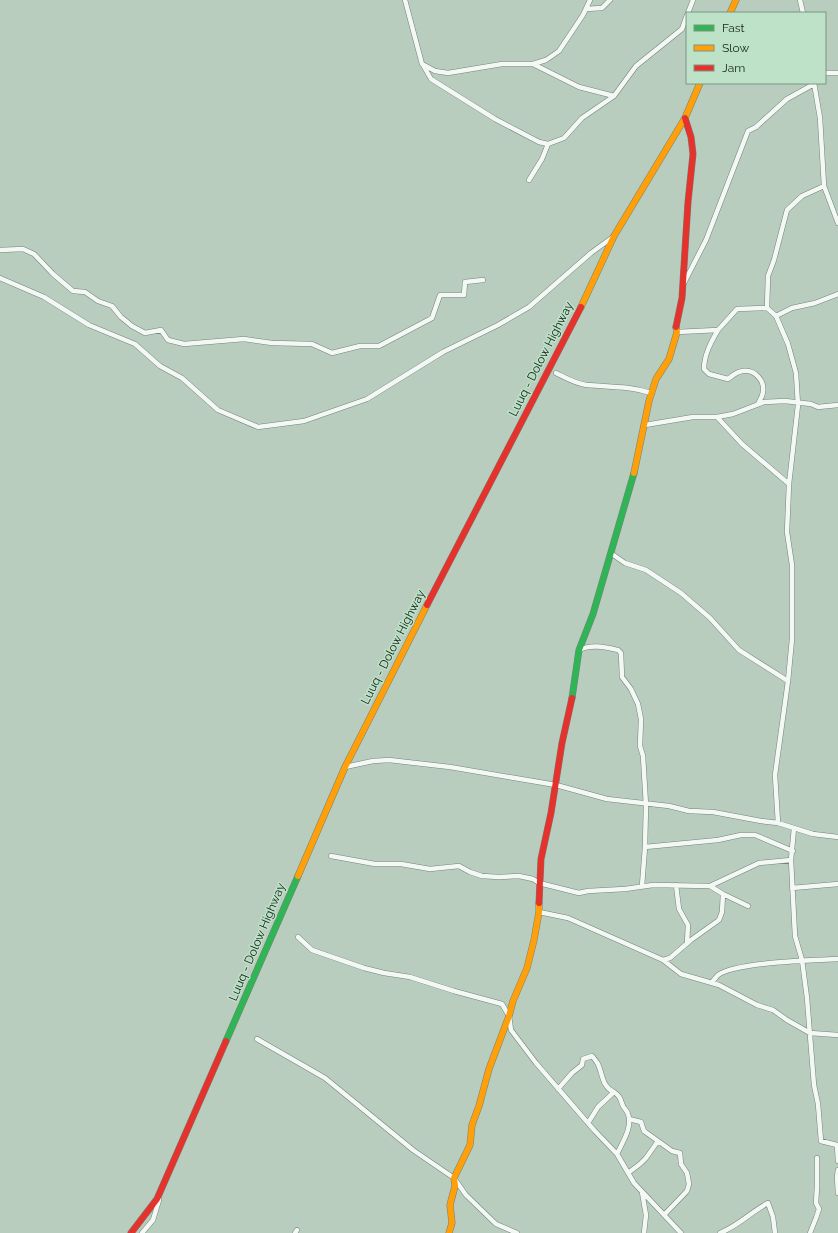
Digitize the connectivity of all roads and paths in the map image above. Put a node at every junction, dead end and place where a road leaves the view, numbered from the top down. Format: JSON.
{"nodes":[{"id":1,"x":406,"y":0,"type":"edge"},
{"id":2,"x":590,"y":0,"type":"edge"},
{"id":3,"x":610,"y":0,"type":"edge"},
{"id":4,"x":693,"y":0,"type":"edge"},
{"id":5,"x":736,"y":0,"type":"edge"},
{"id":6,"x":800,"y":0,"type":"edge"},
{"id":7,"x":586,"y":9,"type":"junction"},
{"id":8,"x":688,"y":12,"type":"edge"},
{"id":9,"x":730,"y":12,"type":"edge"},
{"id":10,"x":803,"y":12,"type":"edge"},
{"id":11,"x":686,"y":17,"type":"edge"},
{"id":12,"x":422,"y":64,"type":"junction"},
{"id":13,"x":533,"y":64,"type":"junction"},
{"id":14,"x":826,"y":73,"type":"edge"},
{"id":15,"x":838,"y":73,"type":"edge"},
{"id":16,"x":700,"y":84,"type":"edge"},
{"id":17,"x":812,"y":84,"type":"edge"},
{"id":18,"x":814,"y":84,"type":"edge"},
{"id":19,"x":614,"y":96,"type":"junction"},
{"id":20,"x":685,"y":118,"type":"junction"},
{"id":21,"x":548,"y":144,"type":"junction"},
{"id":22,"x":529,"y":180,"type":"dead end"},
{"id":23,"x":824,"y":186,"type":"junction"},
{"id":24,"x":838,"y":223,"type":"edge"},
{"id":25,"x":614,"y":236,"type":"junction"},
{"id":26,"x":0,"y":250,"type":"edge"},
{"id":27,"x":0,"y":278,"type":"edge"},
{"id":28,"x":482,"y":280,"type":"dead end"},
{"id":29,"x":683,"y":285,"type":"junction"},
{"id":30,"x":838,"y":294,"type":"edge"},
{"id":31,"x":767,"y":308,"type":"junction"},
{"id":32,"x":776,"y":316,"type":"junction"},
{"id":33,"x":718,"y":330,"type":"junction"},
{"id":34,"x":677,"y":332,"type":"junction"},
{"id":35,"x":556,"y":373,"type":"dead end"},
{"id":36,"x":651,"y":393,"type":"junction"},
{"id":37,"x":797,"y":402,"type":"junction"},
{"id":38,"x":758,"y":404,"type":"junction"},
{"id":39,"x":838,"y":404,"type":"edge"},
{"id":40,"x":717,"y":417,"type":"junction"},
{"id":41,"x":645,"y":424,"type":"junction"},
{"id":42,"x":789,"y":484,"type":"junction"},
{"id":43,"x":612,"y":554,"type":"junction"},
{"id":44,"x":579,"y":650,"type":"junction"},
{"id":45,"x":788,"y":681,"type":"junction"},
{"id":46,"x":345,"y":767,"type":"junction"},
{"id":47,"x":556,"y":785,"type":"junction"},
{"id":48,"x":646,"y":804,"type":"junction"},
{"id":49,"x":778,"y":823,"type":"junction"},
{"id":50,"x":794,"y":828,"type":"junction"},
{"id":51,"x":838,"y":837,"type":"edge"},
{"id":52,"x":645,"y":847,"type":"junction"},
{"id":53,"x":792,"y":851,"type":"junction"},
{"id":54,"x":330,"y":856,"type":"dead end"},
{"id":55,"x":791,"y":860,"type":"junction"},
{"id":56,"x":539,"y":883,"type":"junction"},
{"id":57,"x":838,"y":884,"type":"edge"},
{"id":58,"x":676,"y":885,"type":"junction"},
{"id":59,"x":642,"y":886,"type":"junction"},
{"id":60,"x":710,"y":886,"type":"junction"},
{"id":61,"x":792,"y":888,"type":"junction"},
{"id":62,"x":723,"y":894,"type":"junction"},
{"id":63,"x":748,"y":906,"type":"dead end"},
{"id":64,"x":539,"y":912,"type":"junction"},
{"id":65,"x":298,"y":938,"type":"dead end"},
{"id":66,"x":687,"y":943,"type":"junction"},
{"id":67,"x":838,"y":959,"type":"edge"},
{"id":68,"x":663,"y":960,"type":"junction"},
{"id":69,"x":802,"y":960,"type":"junction"},
{"id":70,"x":712,"y":982,"type":"junction"},
{"id":71,"x":509,"y":1016,"type":"junction"},
{"id":72,"x":810,"y":1033,"type":"junction"},
{"id":73,"x":838,"y":1034,"type":"edge"},
{"id":74,"x":257,"y":1039,"type":"dead end"},
{"id":75,"x":558,"y":1089,"type":"junction"},
{"id":76,"x":614,"y":1092,"type":"junction"},
{"id":77,"x":629,"y":1119,"type":"junction"},
{"id":78,"x":588,"y":1122,"type":"junction"},
{"id":79,"x":658,"y":1140,"type":"junction"},
{"id":80,"x":617,"y":1154,"type":"junction"},
{"id":81,"x":817,"y":1158,"type":"dead end"},
{"id":82,"x":838,"y":1161,"type":"edge"},
{"id":83,"x":838,"y":1170,"type":"edge"},
{"id":84,"x":628,"y":1172,"type":"junction"},
{"id":85,"x":454,"y":1178,"type":"junction"},
{"id":86,"x":162,"y":1190,"type":"junction"},
{"id":87,"x":642,"y":1192,"type":"junction"},
{"id":88,"x":838,"y":1193,"type":"edge"},
{"id":89,"x":664,"y":1215,"type":"junction"},
{"id":90,"x":515,"y":1232,"type":"edge"},
{"id":91,"x":131,"y":1233,"type":"edge"},
{"id":92,"x":142,"y":1233,"type":"edge"},
{"id":93,"x":449,"y":1233,"type":"edge"},
{"id":94,"x":644,"y":1233,"type":"edge"},
{"id":95,"x":680,"y":1233,"type":"edge"},
{"id":96,"x":720,"y":1233,"type":"edge"},
{"id":97,"x":775,"y":1233,"type":"edge"},
{"id":98,"x":810,"y":1233,"type":"edge"}],
"edges":[{"from":1,"to":12,"type":"street"},
{"from":2,"to":7,"type":"street"},
{"from":3,"to":7,"type":"street"},
{"from":4,"to":8,"type":"street"},
{"from":5,"to":9,"type":"main road"},
{"from":6,"to":10,"type":"street"},
{"from":7,"to":13,"type":"street"},
{"from":11,"to":19,"type":"street"},
{"from":12,"to":13,"type":"street"},
{"from":12,"to":21,"type":"street"},
{"from":13,"to":19,"type":"street"},
{"from":14,"to":15,"type":"street"},
{"from":16,"to":20,"type":"main road","name":"Luuq - Dolow Highway"},
{"from":17,"to":29,"type":"street"},
{"from":18,"to":23,"type":"street"},
{"from":19,"to":21,"type":"street"},
{"from":20,"to":25,"type":"main road","name":"Luuq - Dolow Highway"},
{"from":20,"to":29,"type":"main road"},
{"from":21,"to":22,"type":"street"},
{"from":23,"to":24,"type":"street"},
{"from":23,"to":31,"type":"street"},
{"from":25,"to":27,"type":"street"},
{"from":25,"to":46,"type":"main road","name":"Luuq - Dolow Highway"},
{"from":26,"to":28,"type":"street"},
{"from":29,"to":34,"type":"main road"},
{"from":30,"to":32,"type":"street"},
{"from":31,"to":32,"type":"street"},
{"from":31,"to":33,"type":"street"},
{"from":32,"to":37,"type":"street"},
{"from":33,"to":34,"type":"street"},
{"from":33,"to":38,"type":"street"},
{"from":34,"to":36,"type":"main road"},
{"from":35,"to":36,"type":"street"},
{"from":36,"to":41,"type":"main road"},
{"from":37,"to":38,"type":"street"},
{"from":37,"to":39,"type":"street"},
{"from":37,"to":42,"type":"street"},
{"from":38,"to":40,"type":"street"},
{"from":40,"to":41,"type":"street"},
{"from":40,"to":42,"type":"street"},
{"from":41,"to":43,"type":"main road"},
{"from":42,"to":45,"type":"street"},
{"from":43,"to":44,"type":"main road"},
{"from":43,"to":45,"type":"street"},
{"from":44,"to":47,"type":"main road"},
{"from":44,"to":48,"type":"street"},
{"from":45,"to":49,"type":"street"},
{"from":46,"to":47,"type":"street"},
{"from":46,"to":86,"type":"main road","name":"Luuq - Dolow Highway"},
{"from":47,"to":48,"type":"street"},
{"from":47,"to":56,"type":"main road"},
{"from":48,"to":49,"type":"street"},
{"from":48,"to":52,"type":"street"},
{"from":49,"to":50,"type":"street"},
{"from":50,"to":51,"type":"street"},
{"from":50,"to":53,"type":"street"},
{"from":52,"to":53,"type":"street"},
{"from":52,"to":59,"type":"street"},
{"from":53,"to":55,"type":"street"},
{"from":54,"to":56,"type":"street"},
{"from":55,"to":60,"type":"street"},
{"from":55,"to":61,"type":"street"},
{"from":56,"to":59,"type":"street"},
{"from":56,"to":64,"type":"main road"},
{"from":57,"to":61,"type":"street"},
{"from":58,"to":59,"type":"street"},
{"from":58,"to":60,"type":"street"},
{"from":58,"to":66,"type":"street"},
{"from":60,"to":62,"type":"street"},
{"from":61,"to":69,"type":"street"},
{"from":62,"to":63,"type":"street"},
{"from":62,"to":66,"type":"street"},
{"from":64,"to":68,"type":"street"},
{"from":64,"to":71,"type":"main road"},
{"from":65,"to":71,"type":"street"},
{"from":66,"to":68,"type":"street"},
{"from":67,"to":69,"type":"street"},
{"from":68,"to":70,"type":"street"},
{"from":69,"to":70,"type":"street"},
{"from":69,"to":72,"type":"street"},
{"from":70,"to":72,"type":"street"},
{"from":71,"to":75,"type":"street"},
{"from":71,"to":85,"type":"main road"},
{"from":72,"to":73,"type":"street"},
{"from":72,"to":82,"type":"street"},
{"from":74,"to":85,"type":"street"},
{"from":75,"to":76,"type":"street"},
{"from":75,"to":78,"type":"street"},
{"from":76,"to":77,"type":"street"},
{"from":76,"to":78,"type":"street"},
{"from":77,"to":79,"type":"street"},
{"from":77,"to":80,"type":"street"},
{"from":78,"to":80,"type":"street"},
{"from":79,"to":84,"type":"street"},
{"from":79,"to":89,"type":"street"},
{"from":80,"to":84,"type":"street"},
{"from":81,"to":98,"type":"street"},
{"from":83,"to":88,"type":"street"},
{"from":84,"to":87,"type":"street"},
{"from":85,"to":90,"type":"street"},
{"from":85,"to":93,"type":"main road"},
{"from":86,"to":91,"type":"main road","name":"Luuq - Dolow Highway"},
{"from":86,"to":92,"type":"street"},
{"from":87,"to":89,"type":"street"},
{"from":87,"to":94,"type":"street"},
{"from":89,"to":95,"type":"street"},
{"from":96,"to":97,"type":"street"}]}
